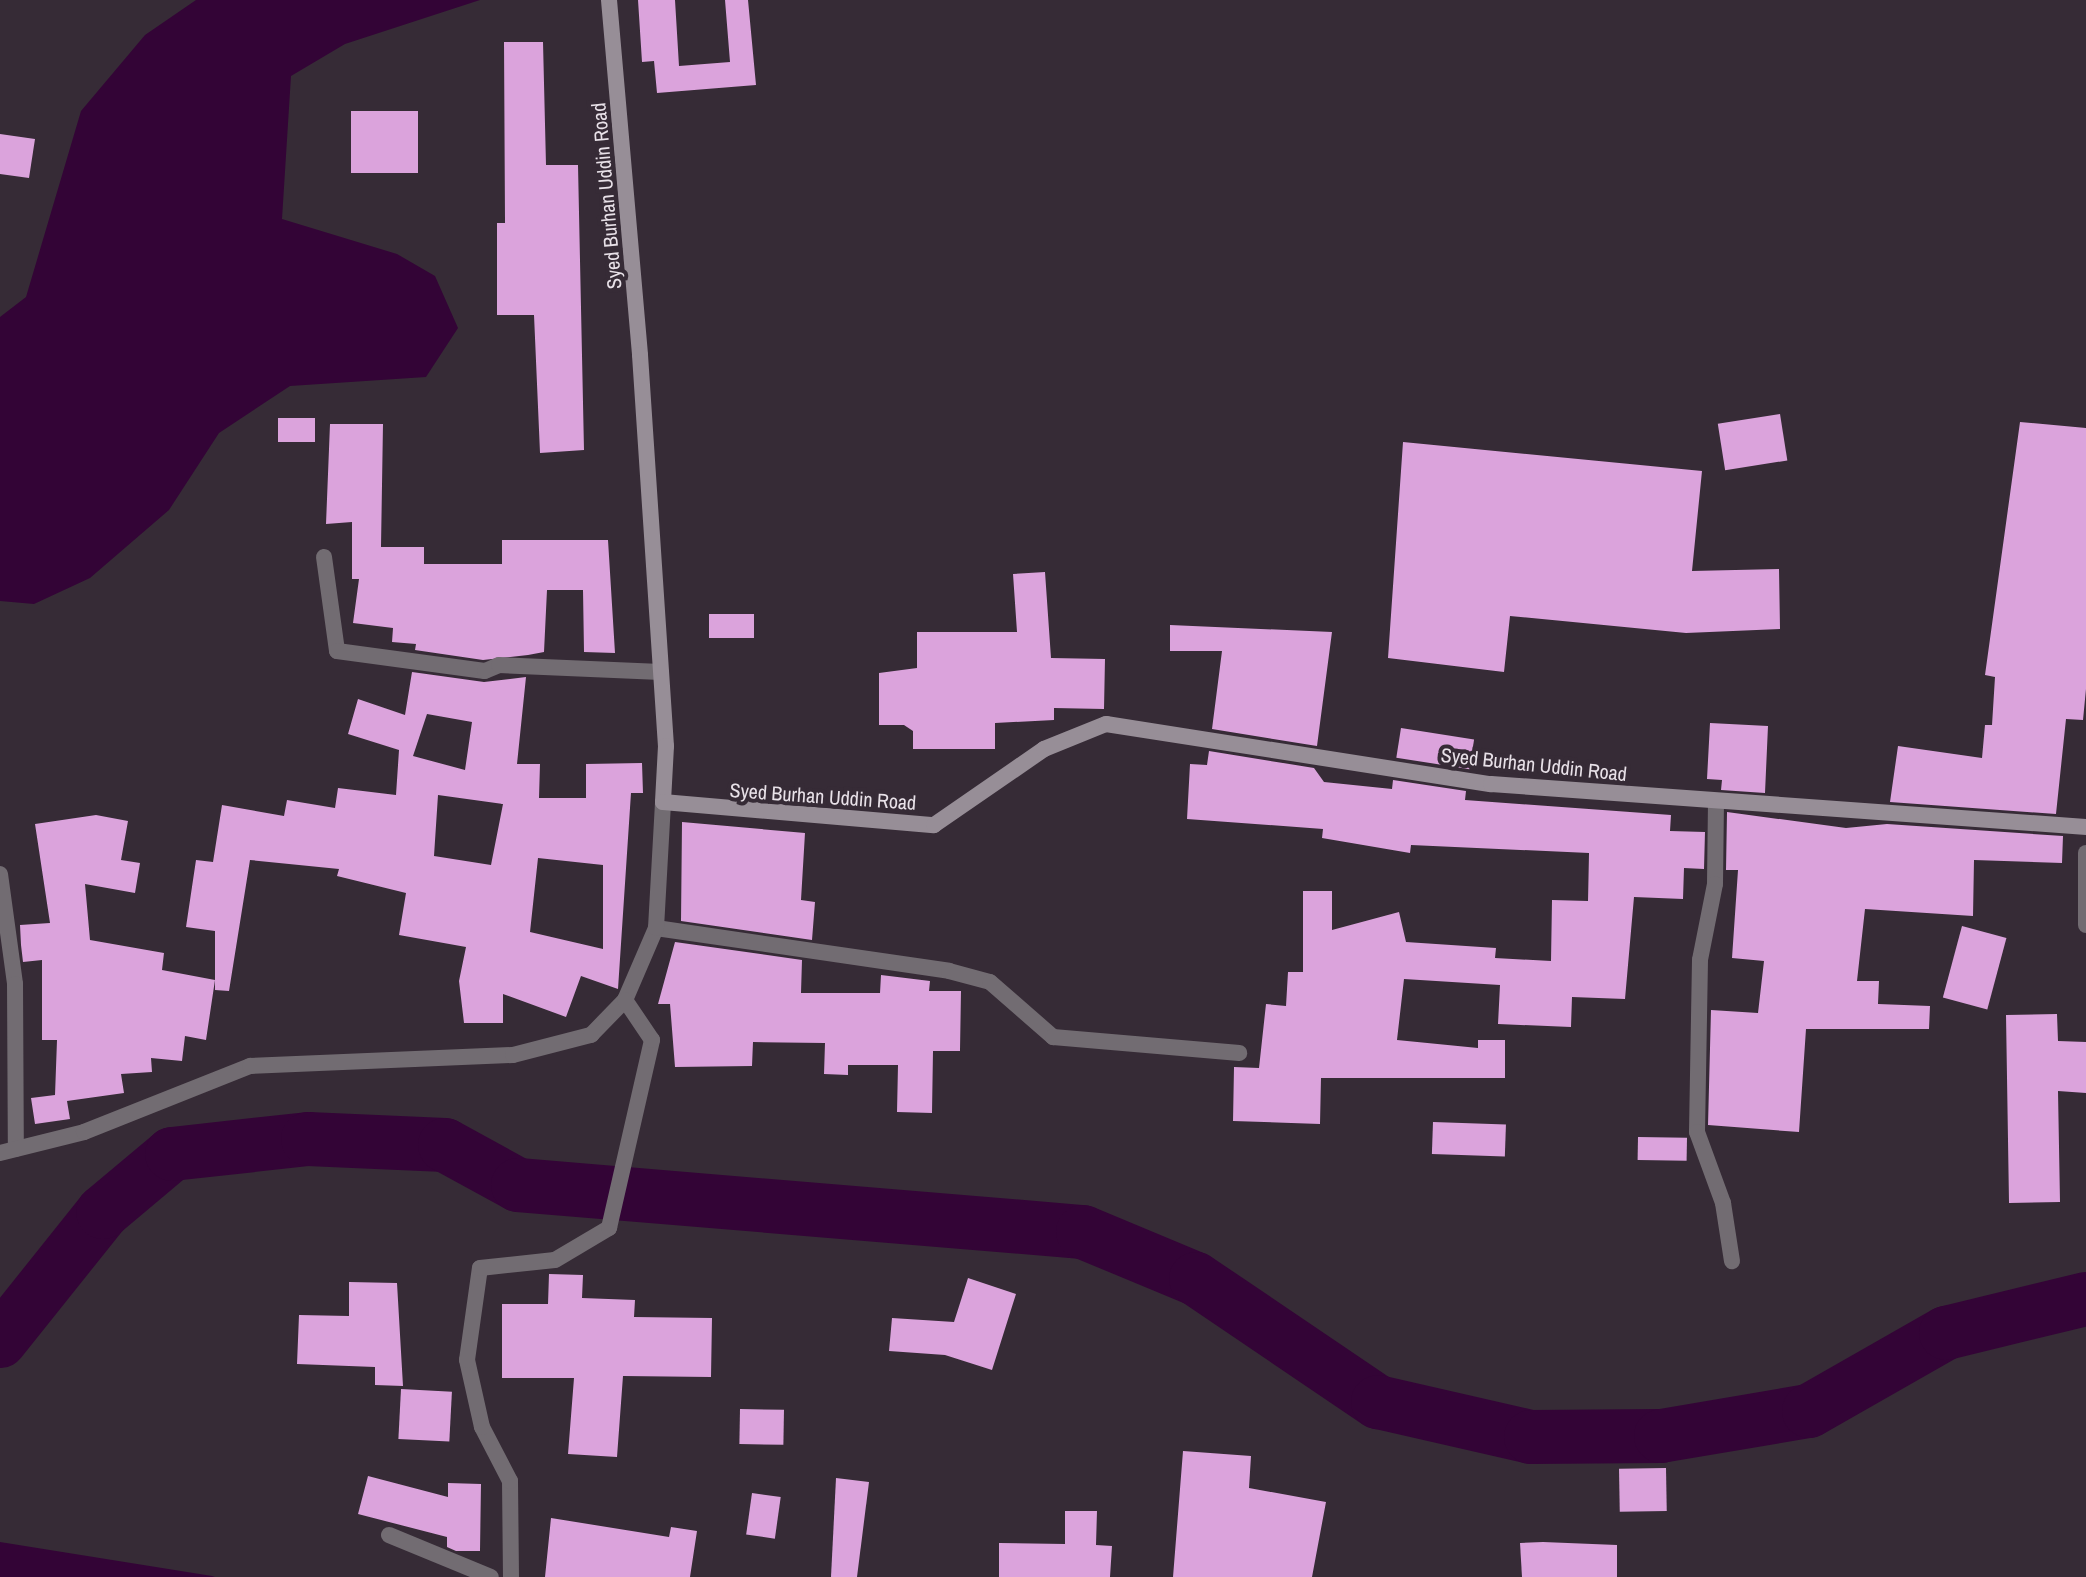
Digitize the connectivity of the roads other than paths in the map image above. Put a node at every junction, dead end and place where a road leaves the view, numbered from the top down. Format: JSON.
{"nodes":[{"id":1,"x":609,"y":0,"type":"edge"},
{"id":2,"x":324,"y":557,"type":"dead end"},
{"id":3,"x":661,"y":672,"type":"junction"},
{"id":4,"x":1716,"y":801,"type":"junction"},
{"id":5,"x":663,"y":802,"type":"junction"},
{"id":6,"x":2086,"y":827,"type":"edge"},
{"id":7,"x":2086,"y":853,"type":"edge"},
{"id":8,"x":0,"y":874,"type":"edge"},
{"id":9,"x":2086,"y":925,"type":"edge"},
{"id":10,"x":656,"y":928,"type":"junction"},
{"id":11,"x":625,"y":1000,"type":"junction"},
{"id":12,"x":1239,"y":1053,"type":"dead end"},
{"id":13,"x":8,"y":1151,"type":"edge"},
{"id":14,"x":1732,"y":1261,"type":"dead end"},
{"id":15,"x":389,"y":1535,"type":"dead end"},
{"id":16,"x":491,"y":1577,"type":"edge"},
{"id":17,"x":511,"y":1577,"type":"edge"}],
"edges":[{"from":1,"to":3,"type":"street","name":"Syed Burhan Uddin Road"},
{"from":2,"to":3,"type":"street"},
{"from":3,"to":5,"type":"street","name":"Syed Burhan Uddin Road"},
{"from":4,"to":5,"type":"street","name":"Syed Burhan Uddin Road"},
{"from":4,"to":6,"type":"street","name":"Syed Burhan Uddin Road"},
{"from":4,"to":14,"type":"street"},
{"from":5,"to":10,"type":"street"},
{"from":7,"to":9,"type":"street"},
{"from":8,"to":13,"type":"street"},
{"from":10,"to":11,"type":"street"},
{"from":10,"to":12,"type":"street"},
{"from":11,"to":13,"type":"street"},
{"from":11,"to":17,"type":"street"},
{"from":15,"to":16,"type":"street"}]}
